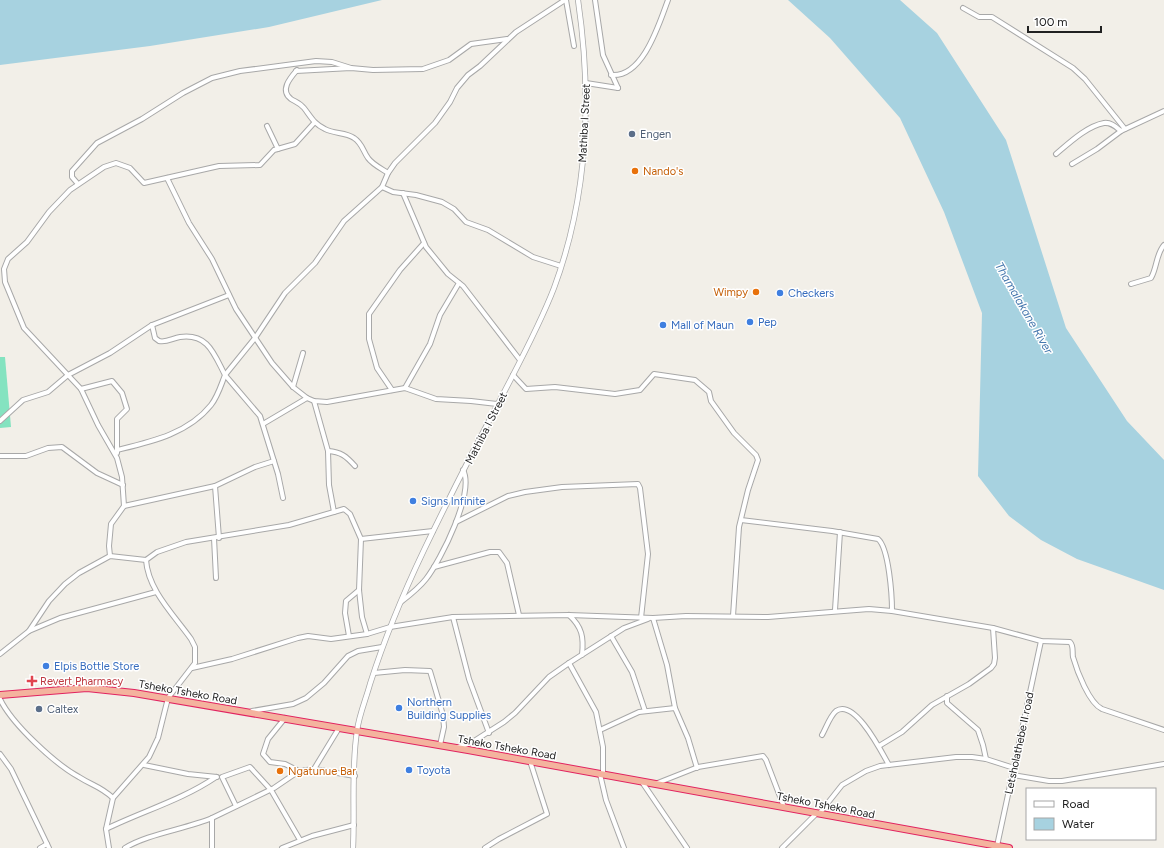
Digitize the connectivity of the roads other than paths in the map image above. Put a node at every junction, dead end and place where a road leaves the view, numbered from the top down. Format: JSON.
{"nodes":[{"id":1,"x":566,"y":0,"type":"edge"},
{"id":2,"x":578,"y":0,"type":"edge"},
{"id":3,"x":595,"y":0,"type":"edge"},
{"id":4,"x":668,"y":0,"type":"edge"},
{"id":5,"x":962,"y":8,"type":"dead end"},
{"id":6,"x":507,"y":39,"type":"junction"},
{"id":7,"x":574,"y":46,"type":"dead end"},
{"id":8,"x":302,"y":64,"type":"junction"},
{"id":9,"x":351,"y":68,"type":"junction"},
{"id":10,"x":296,"y":71,"type":"junction"},
{"id":11,"x":611,"y":75,"type":"junction"},
{"id":12,"x":586,"y":83,"type":"junction"},
{"id":13,"x":1164,"y":111,"type":"edge"},
{"id":14,"x":314,"y":123,"type":"junction"},
{"id":15,"x":267,"y":126,"type":"dead end"},
{"id":16,"x":1123,"y":130,"type":"junction"},
{"id":17,"x":278,"y":148,"type":"junction"},
{"id":18,"x":1056,"y":154,"type":"dead end"},
{"id":19,"x":1072,"y":164,"type":"dead end"},
{"id":20,"x":388,"y":173,"type":"junction"},
{"id":21,"x":167,"y":178,"type":"junction"},
{"id":22,"x":78,"y":184,"type":"junction"},
{"id":23,"x":382,"y":187,"type":"junction"},
{"id":24,"x":403,"y":193,"type":"junction"},
{"id":25,"x":424,"y":243,"type":"junction"},
{"id":26,"x":1164,"y":245,"type":"edge"},
{"id":27,"x":561,"y":266,"type":"junction"},
{"id":28,"x":459,"y":283,"type":"junction"},
{"id":29,"x":1130,"y":284,"type":"dead end"},
{"id":30,"x":229,"y":295,"type":"junction"},
{"id":31,"x":152,"y":325,"type":"junction"},
{"id":32,"x":255,"y":338,"type":"junction"},
{"id":33,"x":303,"y":352,"type":"dead end"},
{"id":34,"x":520,"y":360,"type":"junction"},
{"id":35,"x":225,"y":374,"type":"junction"},
{"id":36,"x":68,"y":375,"type":"junction"},
{"id":37,"x":513,"y":375,"type":"junction"},
{"id":38,"x":293,"y":388,"type":"junction"},
{"id":39,"x":405,"y":388,"type":"junction"},
{"id":40,"x":81,"y":389,"type":"junction"},
{"id":41,"x":392,"y":390,"type":"junction"},
{"id":42,"x":307,"y":398,"type":"junction"},
{"id":43,"x":314,"y":401,"type":"junction"},
{"id":44,"x":497,"y":404,"type":"junction"},
{"id":45,"x":0,"y":421,"type":"edge"},
{"id":46,"x":263,"y":424,"type":"junction"},
{"id":47,"x":117,"y":450,"type":"junction"},
{"id":48,"x":328,"y":451,"type":"junction"},
{"id":49,"x":0,"y":456,"type":"edge"},
{"id":50,"x":116,"y":456,"type":"junction"},
{"id":51,"x":274,"y":461,"type":"junction"},
{"id":52,"x":355,"y":466,"type":"dead end"},
{"id":53,"x":463,"y":470,"type":"junction"},
{"id":54,"x":123,"y":485,"type":"junction"},
{"id":55,"x":215,"y":486,"type":"junction"},
{"id":56,"x":283,"y":498,"type":"dead end"},
{"id":57,"x":124,"y":506,"type":"junction"},
{"id":58,"x":334,"y":512,"type":"junction"},
{"id":59,"x":740,"y":520,"type":"junction"},
{"id":60,"x":456,"y":522,"type":"junction"},
{"id":61,"x":433,"y":531,"type":"junction"},
{"id":62,"x":840,"y":532,"type":"junction"},
{"id":63,"x":214,"y":538,"type":"junction"},
{"id":64,"x":220,"y":538,"type":"junction"},
{"id":65,"x":361,"y":539,"type":"junction"},
{"id":66,"x":110,"y":556,"type":"junction"},
{"id":67,"x":146,"y":560,"type":"junction"},
{"id":68,"x":434,"y":567,"type":"junction"},
{"id":69,"x":216,"y":578,"type":"dead end"},
{"id":70,"x":358,"y":590,"type":"junction"},
{"id":71,"x":156,"y":592,"type":"junction"},
{"id":72,"x":399,"y":603,"type":"junction"},
{"id":73,"x":835,"y":610,"type":"junction"},
{"id":74,"x":892,"y":611,"type":"junction"},
{"id":75,"x":569,"y":615,"type":"junction"},
{"id":76,"x":519,"y":616,"type":"junction"},
{"id":77,"x":733,"y":616,"type":"junction"},
{"id":78,"x":453,"y":617,"type":"junction"},
{"id":79,"x":641,"y":618,"type":"junction"},
{"id":80,"x":652,"y":618,"type":"junction"},
{"id":81,"x":390,"y":627,"type":"junction"},
{"id":82,"x":993,"y":628,"type":"junction"},
{"id":83,"x":29,"y":631,"type":"junction"},
{"id":84,"x":367,"y":634,"type":"junction"},
{"id":85,"x":349,"y":636,"type":"junction"},
{"id":86,"x":612,"y":636,"type":"junction"},
{"id":87,"x":1041,"y":641,"type":"junction"},
{"id":88,"x":382,"y":647,"type":"junction"},
{"id":89,"x":0,"y":654,"type":"edge"},
{"id":90,"x":582,"y":654,"type":"junction"},
{"id":91,"x":569,"y":663,"type":"junction"},
{"id":92,"x":192,"y":668,"type":"junction"},
{"id":93,"x":374,"y":673,"type":"junction"},
{"id":94,"x":0,"y":695,"type":"edge"},
{"id":95,"x":946,"y":696,"type":"junction"},
{"id":96,"x":168,"y":698,"type":"junction"},
{"id":97,"x":0,"y":699,"type":"edge"},
{"id":98,"x":3,"y":707,"type":"junction"},
{"id":99,"x":675,"y":708,"type":"junction"},
{"id":100,"x":645,"y":711,"type":"junction"},
{"id":101,"x":0,"y":712,"type":"edge"},
{"id":102,"x":247,"y":712,"type":"junction"},
{"id":103,"x":285,"y":718,"type":"junction"},
{"id":104,"x":339,"y":728,"type":"junction"},
{"id":105,"x":600,"y":730,"type":"junction"},
{"id":106,"x":1164,"y":730,"type":"edge"},
{"id":107,"x":357,"y":731,"type":"junction"},
{"id":108,"x":489,"y":733,"type":"junction"},
{"id":109,"x":822,"y":735,"type":"dead end"},
{"id":110,"x":440,"y":745,"type":"junction"},
{"id":111,"x":879,"y":746,"type":"junction"},
{"id":112,"x":454,"y":748,"type":"junction"},
{"id":113,"x":0,"y":754,"type":"edge"},
{"id":114,"x":986,"y":759,"type":"junction"},
{"id":115,"x":530,"y":761,"type":"junction"},
{"id":116,"x":1164,"y":764,"type":"edge"},
{"id":117,"x":144,"y":765,"type":"junction"},
{"id":118,"x":889,"y":765,"type":"junction"},
{"id":119,"x":696,"y":768,"type":"junction"},
{"id":120,"x":1014,"y":768,"type":"junction"},
{"id":121,"x":314,"y":769,"type":"junction"},
{"id":122,"x":299,"y":772,"type":"junction"},
{"id":123,"x":602,"y":774,"type":"junction"},
{"id":124,"x":1013,"y":775,"type":"junction"},
{"id":125,"x":355,"y":776,"type":"junction"},
{"id":126,"x":216,"y":777,"type":"junction"},
{"id":127,"x":222,"y":777,"type":"junction"},
{"id":128,"x":642,"y":782,"type":"junction"},
{"id":129,"x":655,"y":784,"type":"junction"},
{"id":130,"x":270,"y":790,"type":"junction"},
{"id":131,"x":113,"y":798,"type":"junction"},
{"id":132,"x":236,"y":806,"type":"junction"},
{"id":133,"x":784,"y":807,"type":"junction"},
{"id":134,"x":818,"y":814,"type":"junction"},
{"id":135,"x":212,"y":818,"type":"junction"},
{"id":136,"x":354,"y":825,"type":"junction"},
{"id":137,"x":106,"y":829,"type":"junction"},
{"id":138,"x":300,"y":840,"type":"junction"},
{"id":139,"x":48,"y":846,"type":"edge"},
{"id":140,"x":997,"y":847,"type":"edge"},
{"id":141,"x":40,"y":848,"type":"edge"},
{"id":142,"x":109,"y":848,"type":"edge"},
{"id":143,"x":125,"y":848,"type":"edge"},
{"id":144,"x":212,"y":848,"type":"edge"},
{"id":145,"x":282,"y":848,"type":"edge"},
{"id":146,"x":353,"y":848,"type":"edge"},
{"id":147,"x":486,"y":848,"type":"edge"},
{"id":148,"x":624,"y":848,"type":"edge"},
{"id":149,"x":688,"y":848,"type":"edge"},
{"id":150,"x":782,"y":848,"type":"edge"},
{"id":151,"x":1009,"y":848,"type":"edge"}],
"edges":[{"from":1,"to":6,"type":"street"},
{"from":1,"to":7,"type":"street"},
{"from":2,"to":12,"type":"street","name":"Mathiba I Street"},
{"from":3,"to":11,"type":"street"},
{"from":4,"to":11,"type":"street"},
{"from":5,"to":16,"type":"street"},
{"from":6,"to":9,"type":"street"},
{"from":6,"to":20,"type":"street"},
{"from":8,"to":9,"type":"street"},
{"from":8,"to":10,"type":"street"},
{"from":8,"to":22,"type":"street"},
{"from":9,"to":10,"type":"street"},
{"from":10,"to":14,"type":"street"},
{"from":11,"to":12,"type":"street"},
{"from":12,"to":27,"type":"street","name":"Mathiba I Street"},
{"from":13,"to":16,"type":"street"},
{"from":14,"to":17,"type":"street"},
{"from":14,"to":20,"type":"street"},
{"from":15,"to":17,"type":"street"},
{"from":16,"to":18,"type":"street"},
{"from":16,"to":19,"type":"street"},
{"from":17,"to":21,"type":"street"},
{"from":20,"to":23,"type":"street"},
{"from":21,"to":22,"type":"street"},
{"from":21,"to":30,"type":"street"},
{"from":22,"to":36,"type":"street"},
{"from":23,"to":24,"type":"street"},
{"from":23,"to":32,"type":"street"},
{"from":24,"to":25,"type":"street"},
{"from":24,"to":27,"type":"street"},
{"from":25,"to":28,"type":"street"},
{"from":25,"to":41,"type":"street"},
{"from":26,"to":29,"type":"street"},
{"from":27,"to":34,"type":"street","name":"Mathiba I Street"},
{"from":28,"to":34,"type":"street"},
{"from":28,"to":39,"type":"street"},
{"from":30,"to":31,"type":"street"},
{"from":30,"to":32,"type":"street"},
{"from":31,"to":35,"type":"street"},
{"from":31,"to":36,"type":"street"},
{"from":32,"to":35,"type":"street"},
{"from":32,"to":38,"type":"street"},
{"from":33,"to":38,"type":"street"},
{"from":34,"to":37,"type":"street","name":"Mathiba I Street"},
{"from":35,"to":46,"type":"street"},
{"from":35,"to":47,"type":"street"},
{"from":36,"to":40,"type":"street"},
{"from":36,"to":45,"type":"street"},
{"from":37,"to":44,"type":"street","name":"Mathiba I Street"},
{"from":37,"to":59,"type":"street"},
{"from":38,"to":42,"type":"street"},
{"from":39,"to":41,"type":"street"},
{"from":39,"to":44,"type":"street"},
{"from":40,"to":47,"type":"street"},
{"from":40,"to":50,"type":"street"},
{"from":41,"to":43,"type":"street"},
{"from":42,"to":43,"type":"street"},
{"from":42,"to":46,"type":"street"},
{"from":43,"to":48,"type":"street"},
{"from":44,"to":53,"type":"street","name":"Mathiba I Street"},
{"from":46,"to":51,"type":"street"},
{"from":47,"to":50,"type":"street"},
{"from":48,"to":52,"type":"street"},
{"from":48,"to":58,"type":"street"},
{"from":49,"to":54,"type":"street"},
{"from":50,"to":54,"type":"street"},
{"from":51,"to":55,"type":"street"},
{"from":51,"to":56,"type":"street"},
{"from":53,"to":60,"type":"street"},
{"from":53,"to":61,"type":"street","name":"Mathiba I Street"},
{"from":54,"to":57,"type":"street"},
{"from":55,"to":57,"type":"street"},
{"from":55,"to":64,"type":"street"},
{"from":57,"to":66,"type":"street"},
{"from":58,"to":64,"type":"street"},
{"from":58,"to":65,"type":"street"},
{"from":59,"to":62,"type":"street"},
{"from":59,"to":77,"type":"street"},
{"from":60,"to":68,"type":"street"},
{"from":60,"to":79,"type":"street"},
{"from":61,"to":65,"type":"street"},
{"from":61,"to":72,"type":"street","name":"Mathiba I Street"},
{"from":62,"to":73,"type":"street"},
{"from":62,"to":74,"type":"street"},
{"from":63,"to":64,"type":"street"},
{"from":63,"to":67,"type":"street"},
{"from":63,"to":69,"type":"street"},
{"from":65,"to":70,"type":"street"},
{"from":66,"to":67,"type":"street"},
{"from":66,"to":83,"type":"street"},
{"from":67,"to":71,"type":"street"},
{"from":68,"to":72,"type":"street"},
{"from":68,"to":76,"type":"street"},
{"from":70,"to":84,"type":"street"},
{"from":70,"to":85,"type":"street"},
{"from":71,"to":83,"type":"street"},
{"from":71,"to":92,"type":"street"},
{"from":72,"to":81,"type":"street","name":"Mathiba I Street"},
{"from":73,"to":74,"type":"street"},
{"from":73,"to":77,"type":"street"},
{"from":74,"to":82,"type":"street"},
{"from":75,"to":76,"type":"street"},
{"from":75,"to":79,"type":"street"},
{"from":75,"to":90,"type":"street"},
{"from":76,"to":78,"type":"street"},
{"from":77,"to":80,"type":"street"},
{"from":78,"to":81,"type":"street"},
{"from":78,"to":108,"type":"street"},
{"from":79,"to":80,"type":"street"},
{"from":80,"to":86,"type":"street"},
{"from":80,"to":99,"type":"street"},
{"from":81,"to":84,"type":"street"},
{"from":81,"to":88,"type":"street","name":"Mathiba I Street"},
{"from":82,"to":87,"type":"street"},
{"from":82,"to":95,"type":"street"},
{"from":83,"to":89,"type":"street"},
{"from":84,"to":85,"type":"street"},
{"from":85,"to":92,"type":"street"},
{"from":86,"to":90,"type":"street"},
{"from":86,"to":100,"type":"street"},
{"from":87,"to":106,"type":"street"},
{"from":87,"to":120,"type":"street","name":"Letsholathebe II road"},
{"from":88,"to":93,"type":"street","name":"Mathiba I Street"},
{"from":88,"to":102,"type":"street"},
{"from":90,"to":91,"type":"street"},
{"from":91,"to":105,"type":"street"},
{"from":91,"to":108,"type":"street"},
{"from":92,"to":96,"type":"street"},
{"from":93,"to":107,"type":"street","name":"Mathiba I Street"},
{"from":93,"to":110,"type":"street"},
{"from":94,"to":96,"type":"highway","name":"Tsheko Tsheko Road"},
{"from":95,"to":111,"type":"street"},
{"from":95,"to":114,"type":"street"},
{"from":96,"to":102,"type":"highway","name":"Tsheko Tsheko Road"},
{"from":96,"to":117,"type":"street"},
{"from":97,"to":98,"type":"street"},
{"from":98,"to":101,"type":"street"},
{"from":98,"to":131,"type":"street"},
{"from":99,"to":100,"type":"street"},
{"from":99,"to":119,"type":"street"},
{"from":100,"to":105,"type":"street"},
{"from":102,"to":103,"type":"highway","name":"Tsheko Tsheko Road"},
{"from":103,"to":104,"type":"highway","name":"Tsheko Tsheko Road"},
{"from":103,"to":122,"type":"street"},
{"from":104,"to":107,"type":"highway","name":"Tsheko Tsheko Road"},
{"from":104,"to":121,"type":"street"},
{"from":105,"to":123,"type":"street"},
{"from":107,"to":110,"type":"highway","name":"Tsheko Tsheko Road"},
{"from":107,"to":125,"type":"street","name":"Mathiba I Street"},
{"from":108,"to":112,"type":"street"},
{"from":109,"to":111,"type":"street"},
{"from":110,"to":112,"type":"highway","name":"Tsheko Tsheko Road"},
{"from":111,"to":118,"type":"street"},
{"from":112,"to":115,"type":"highway","name":"Tsheko Tsheko Road"},
{"from":113,"to":139,"type":"street"},
{"from":114,"to":118,"type":"street"},
{"from":114,"to":120,"type":"street"},
{"from":115,"to":123,"type":"highway","name":"Tsheko Tsheko Road"},
{"from":115,"to":147,"type":"street"},
{"from":116,"to":124,"type":"street"},
{"from":117,"to":126,"type":"street"},
{"from":117,"to":131,"type":"street"},
{"from":118,"to":134,"type":"street"},
{"from":119,"to":129,"type":"street"},
{"from":119,"to":133,"type":"street"},
{"from":120,"to":124,"type":"street","name":"Letsholathebe II road"},
{"from":121,"to":122,"type":"street"},
{"from":121,"to":125,"type":"street"},
{"from":122,"to":130,"type":"street"},
{"from":123,"to":128,"type":"highway","name":"Tsheko Tsheko Road"},
{"from":123,"to":148,"type":"street"},
{"from":124,"to":140,"type":"street","name":"Letsholathebe II road"},
{"from":125,"to":136,"type":"street","name":"Mathiba I Street"},
{"from":126,"to":127,"type":"street"},
{"from":126,"to":137,"type":"street"},
{"from":127,"to":130,"type":"street"},
{"from":127,"to":132,"type":"street"},
{"from":128,"to":129,"type":"highway","name":"Tsheko Tsheko Road"},
{"from":128,"to":149,"type":"street"},
{"from":129,"to":133,"type":"highway","name":"Tsheko Tsheko Road"},
{"from":130,"to":132,"type":"street"},
{"from":130,"to":138,"type":"street"},
{"from":131,"to":137,"type":"street"},
{"from":132,"to":135,"type":"street"},
{"from":133,"to":134,"type":"highway","name":"Tsheko Tsheko Road"},
{"from":134,"to":140,"type":"highway","name":"Tsheko Tsheko Road"},
{"from":134,"to":150,"type":"street"},
{"from":135,"to":143,"type":"street"},
{"from":135,"to":144,"type":"street"},
{"from":136,"to":138,"type":"street"},
{"from":136,"to":146,"type":"street","name":"Mathiba I Street"},
{"from":137,"to":142,"type":"street"},
{"from":138,"to":145,"type":"street"},
{"from":139,"to":141,"type":"street"},
{"from":140,"to":151,"type":"highway","name":"Tsheko Tsheko Road"}]}
